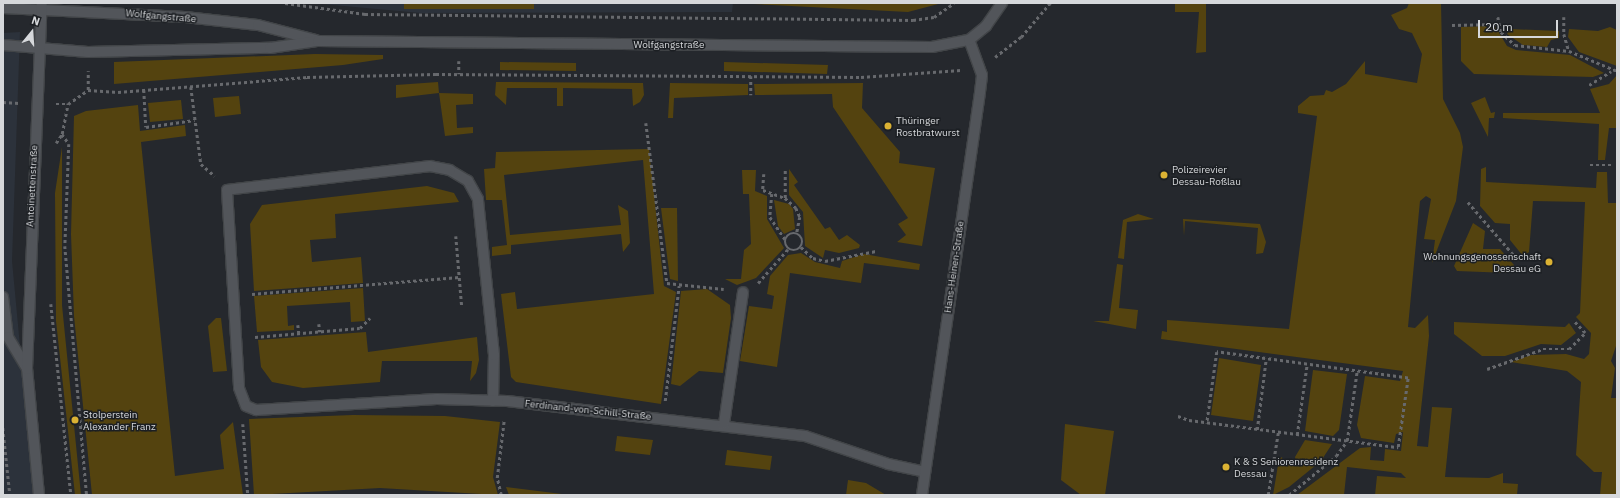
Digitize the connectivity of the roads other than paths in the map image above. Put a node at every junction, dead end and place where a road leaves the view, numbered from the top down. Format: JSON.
{"nodes":[{"id":1,"x":1002,"y":3,"type":"edge"},
{"id":2,"x":41,"y":6,"type":"edge"},
{"id":3,"x":3,"y":8,"type":"edge"},
{"id":4,"x":969,"y":40,"type":"junction"},
{"id":5,"x":318,"y":41,"type":"junction"},
{"id":6,"x":3,"y":45,"type":"edge"},
{"id":7,"x":39,"y":48,"type":"junction"},
{"id":8,"x":743,"y":292,"type":"road end"},
{"id":9,"x":3,"y":297,"type":"edge"},
{"id":10,"x":27,"y":369,"type":"junction"},
{"id":11,"x":493,"y":401,"type":"junction"},
{"id":12,"x":724,"y":424,"type":"junction"},
{"id":13,"x":925,"y":472,"type":"junction"},
{"id":14,"x":39,"y":495,"type":"edge"},
{"id":15,"x":922,"y":495,"type":"edge"}],
"edges":[{"from":1,"to":4,"type":"main road","name":"Wolfgangstraße"},
{"from":2,"to":3,"type":"main road","name":"Wolfgangstraße"},
{"from":2,"to":5,"type":"main road","name":"Wolfgangstraße"},
{"from":2,"to":7,"type":"main road","name":"Antoinettenstraße"},
{"from":4,"to":5,"type":"main road","name":"Wolfgangstraße"},
{"from":4,"to":13,"type":"main road","name":"Hans-Heinen-Straße"},
{"from":5,"to":7,"type":"main road","name":"Wolfgangstraße"},
{"from":6,"to":7,"type":"main road","name":"Wolfgangstraße"},
{"from":7,"to":10,"type":"main road","name":"Antoinettenstraße"},
{"from":8,"to":12,"type":"main road"},
{"from":9,"to":10,"type":"main road","name":"Antoinettenstraße"},
{"from":10,"to":14,"type":"main road","name":"Antoinettenstraße"},
{"from":11,"to":11,"type":"main road","name":"Ferdinand-von-Schill-Straße"},
{"from":11,"to":12,"type":"main road","name":"Ferdinand-von-Schill-Straße"},
{"from":12,"to":13,"type":"main road","name":"Ferdinand-von-Schill-Straße"},
{"from":13,"to":15,"type":"main road","name":"Hans-Heinen-Straße"}]}
